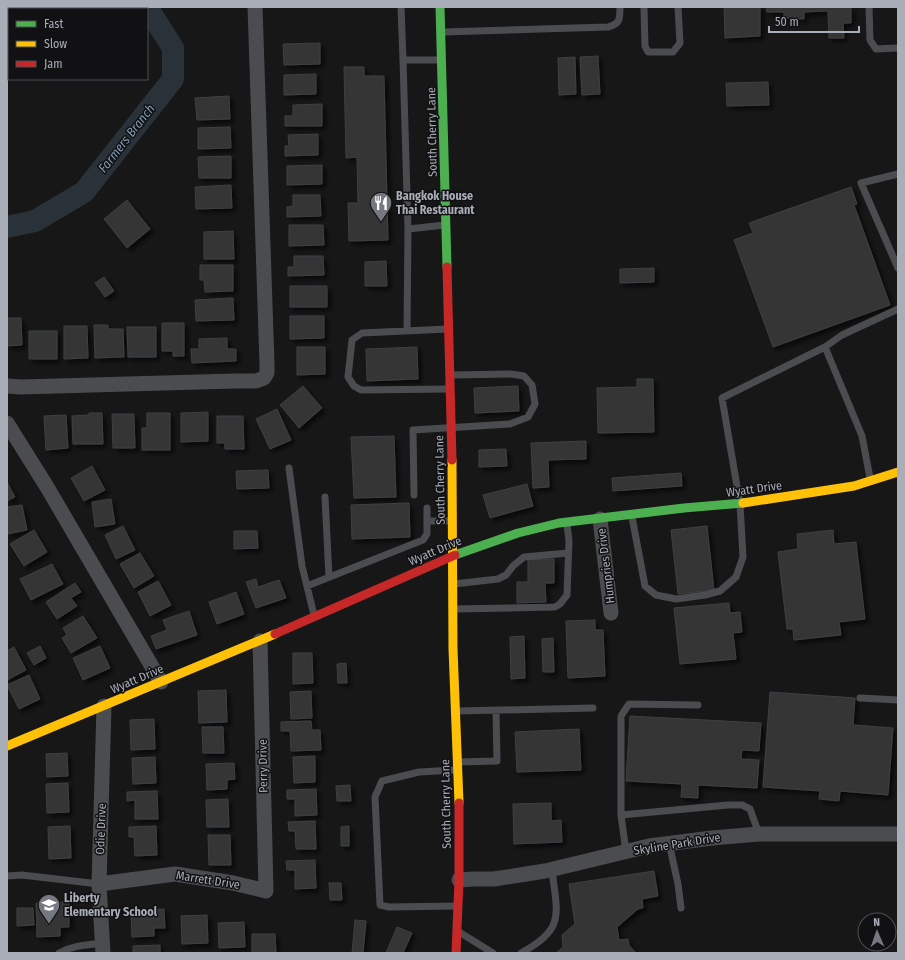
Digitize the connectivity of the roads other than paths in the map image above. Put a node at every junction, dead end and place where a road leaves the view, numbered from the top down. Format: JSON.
{"nodes":[{"id":1,"x":255,"y":7,"type":"edge"},
{"id":2,"x":401,"y":7,"type":"edge"},
{"id":3,"x":440,"y":7,"type":"edge"},
{"id":4,"x":620,"y":7,"type":"edge"},
{"id":5,"x":644,"y":7,"type":"edge"},
{"id":6,"x":678,"y":7,"type":"edge"},
{"id":7,"x":869,"y":7,"type":"edge"},
{"id":8,"x":441,"y":32,"type":"junction"},
{"id":9,"x":898,"y":48,"type":"edge"},
{"id":10,"x":403,"y":60,"type":"junction"},
{"id":11,"x":442,"y":60,"type":"junction"},
{"id":12,"x":898,"y":174,"type":"edge"},
{"id":13,"x":446,"y":225,"type":"junction"},
{"id":14,"x":408,"y":229,"type":"junction"},
{"id":15,"x":898,"y":268,"type":"edge"},
{"id":16,"x":898,"y":309,"type":"edge"},
{"id":17,"x":448,"y":329,"type":"junction"},
{"id":18,"x":407,"y":331,"type":"junction"},
{"id":19,"x":825,"y":347,"type":"junction"},
{"id":20,"x":450,"y":375,"type":"junction"},
{"id":21,"x":7,"y":386,"type":"edge"},
{"id":22,"x":450,"y":389,"type":"junction"},
{"id":23,"x":7,"y":423,"type":"edge"},
{"id":24,"x":451,"y":428,"type":"junction"},
{"id":25,"x":289,"y":468,"type":"dead end"},
{"id":26,"x":898,"y":472,"type":"edge"},
{"id":27,"x":871,"y":481,"type":"junction"},
{"id":28,"x":414,"y":495,"type":"dead end"},
{"id":29,"x":325,"y":497,"type":"dead end"},
{"id":30,"x":740,"y":504,"type":"junction"},
{"id":31,"x":427,"y":508,"type":"dead end"},
{"id":32,"x":632,"y":515,"type":"junction"},
{"id":33,"x":600,"y":519,"type":"junction"},
{"id":34,"x":427,"y":521,"type":"junction"},
{"id":35,"x":453,"y":521,"type":"junction"},
{"id":36,"x":567,"y":522,"type":"junction"},
{"id":37,"x":568,"y":553,"type":"junction"},
{"id":38,"x":454,"y":555,"type":"junction"},
{"id":39,"x":329,"y":577,"type":"junction"},
{"id":40,"x":454,"y":584,"type":"junction"},
{"id":41,"x":307,"y":586,"type":"junction"},
{"id":42,"x":454,"y":609,"type":"junction"},
{"id":43,"x":611,"y":614,"type":"dead end"},
{"id":44,"x":314,"y":617,"type":"junction"},
{"id":45,"x":260,"y":641,"type":"junction"},
{"id":46,"x":161,"y":682,"type":"junction"},
{"id":47,"x":860,"y":698,"type":"dead end"},
{"id":48,"x":898,"y":700,"type":"edge"},
{"id":49,"x":698,"y":704,"type":"dead end"},
{"id":50,"x":104,"y":706,"type":"junction"},
{"id":51,"x":593,"y":708,"type":"dead end"},
{"id":52,"x":455,"y":711,"type":"junction"},
{"id":53,"x":496,"y":711,"type":"junction"},
{"id":54,"x":8,"y":743,"type":"edge"},
{"id":55,"x":457,"y":766,"type":"junction"},
{"id":56,"x":621,"y":815,"type":"junction"},
{"id":57,"x":759,"y":834,"type":"junction"},
{"id":58,"x":898,"y":834,"type":"edge"},
{"id":59,"x":669,"y":843,"type":"junction"},
{"id":60,"x":626,"y":852,"type":"junction"},
{"id":61,"x":552,"y":870,"type":"junction"},
{"id":62,"x":7,"y":876,"type":"edge"},
{"id":63,"x":460,"y":880,"type":"junction"},
{"id":64,"x":99,"y":884,"type":"junction"},
{"id":65,"x":266,"y":891,"type":"joint"},
{"id":66,"x":458,"y":906,"type":"junction"},
{"id":67,"x":681,"y":908,"type":"dead end"},
{"id":68,"x":457,"y":930,"type":"junction"},
{"id":69,"x":103,"y":948,"type":"edge"},
{"id":70,"x":489,"y":952,"type":"edge"},
{"id":71,"x":60,"y":953,"type":"edge"},
{"id":72,"x":456,"y":953,"type":"edge"},
{"id":73,"x":521,"y":953,"type":"edge"}],
"edges":[{"from":1,"to":21,"type":"street"},
{"from":2,"to":10,"type":"lane"},
{"from":3,"to":8,"type":"street","name":"South Cherry Lane"},
{"from":4,"to":8,"type":"lane"},
{"from":5,"to":6,"type":"lane"},
{"from":7,"to":9,"type":"lane"},
{"from":8,"to":11,"type":"street","name":"South Cherry Lane"},
{"from":10,"to":11,"type":"lane"},
{"from":10,"to":14,"type":"lane"},
{"from":11,"to":13,"type":"street","name":"South Cherry Lane"},
{"from":12,"to":15,"type":"lane"},
{"from":13,"to":14,"type":"lane"},
{"from":13,"to":17,"type":"street","name":"South Cherry Lane"},
{"from":14,"to":18,"type":"lane"},
{"from":16,"to":19,"type":"lane"},
{"from":17,"to":18,"type":"lane"},
{"from":17,"to":20,"type":"street","name":"South Cherry Lane"},
{"from":18,"to":22,"type":"lane"},
{"from":19,"to":27,"type":"lane"},
{"from":19,"to":30,"type":"lane"},
{"from":20,"to":22,"type":"street","name":"South Cherry Lane"},
{"from":20,"to":24,"type":"lane"},
{"from":22,"to":24,"type":"street","name":"South Cherry Lane"},
{"from":23,"to":46,"type":"street"},
{"from":24,"to":28,"type":"lane"},
{"from":24,"to":35,"type":"street","name":"South Cherry Lane"},
{"from":25,"to":41,"type":"lane"},
{"from":26,"to":27,"type":"street","name":"Wyatt Drive"},
{"from":27,"to":30,"type":"street","name":"Wyatt Drive"},
{"from":29,"to":39,"type":"lane"},
{"from":30,"to":32,"type":"street","name":"Wyatt Drive"},
{"from":30,"to":32,"type":"lane"},
{"from":31,"to":34,"type":"lane"},
{"from":32,"to":33,"type":"street","name":"Wyatt Drive"},
{"from":33,"to":36,"type":"street","name":"Wyatt Drive"},
{"from":33,"to":43,"type":"street","name":"Humpries Drive"},
{"from":34,"to":35,"type":"lane"},
{"from":34,"to":39,"type":"lane"},
{"from":35,"to":38,"type":"street","name":"South Cherry Lane"},
{"from":36,"to":37,"type":"lane"},
{"from":36,"to":38,"type":"street","name":"Wyatt Drive"},
{"from":37,"to":40,"type":"lane"},
{"from":37,"to":42,"type":"lane"},
{"from":38,"to":40,"type":"street","name":"South Cherry Lane"},
{"from":38,"to":44,"type":"street","name":"Wyatt Drive"},
{"from":39,"to":41,"type":"lane"},
{"from":40,"to":42,"type":"street","name":"South Cherry Lane"},
{"from":41,"to":44,"type":"lane"},
{"from":42,"to":52,"type":"street","name":"South Cherry Lane"},
{"from":44,"to":45,"type":"street","name":"Wyatt Drive"},
{"from":45,"to":46,"type":"street","name":"Wyatt Drive"},
{"from":45,"to":65,"type":"street","name":"Perry Drive"},
{"from":46,"to":50,"type":"street","name":"Wyatt Drive"},
{"from":47,"to":48,"type":"lane"},
{"from":49,"to":56,"type":"lane"},
{"from":50,"to":54,"type":"street","name":"Wyatt Drive"},
{"from":50,"to":64,"type":"street","name":"Odie Drive"},
{"from":51,"to":53,"type":"lane"},
{"from":52,"to":53,"type":"lane"},
{"from":52,"to":55,"type":"street","name":"South Cherry Lane"},
{"from":53,"to":55,"type":"lane"},
{"from":55,"to":63,"type":"street","name":"South Cherry Lane"},
{"from":55,"to":66,"type":"lane"},
{"from":56,"to":57,"type":"lane"},
{"from":56,"to":60,"type":"lane"},
{"from":57,"to":58,"type":"street","name":"Skyline Park Drive"},
{"from":57,"to":59,"type":"street","name":"Skyline Park Drive"},
{"from":59,"to":60,"type":"street","name":"Skyline Park Drive"},
{"from":59,"to":67,"type":"lane"},
{"from":60,"to":61,"type":"street","name":"Skyline Park Drive"},
{"from":61,"to":63,"type":"street","name":"Skyline Park Drive"},
{"from":61,"to":73,"type":"lane"},
{"from":62,"to":64,"type":"lane","name":"Marrett Drive"},
{"from":63,"to":66,"type":"street","name":"South Cherry Lane"},
{"from":64,"to":65,"type":"street","name":"Marrett Drive"},
{"from":64,"to":69,"type":"street","name":"Odie Drive"},
{"from":66,"to":68,"type":"street","name":"South Cherry Lane"},
{"from":68,"to":70,"type":"lane"},
{"from":68,"to":72,"type":"street","name":"South Cherry Lane"},
{"from":69,"to":71,"type":"lane"}]}
